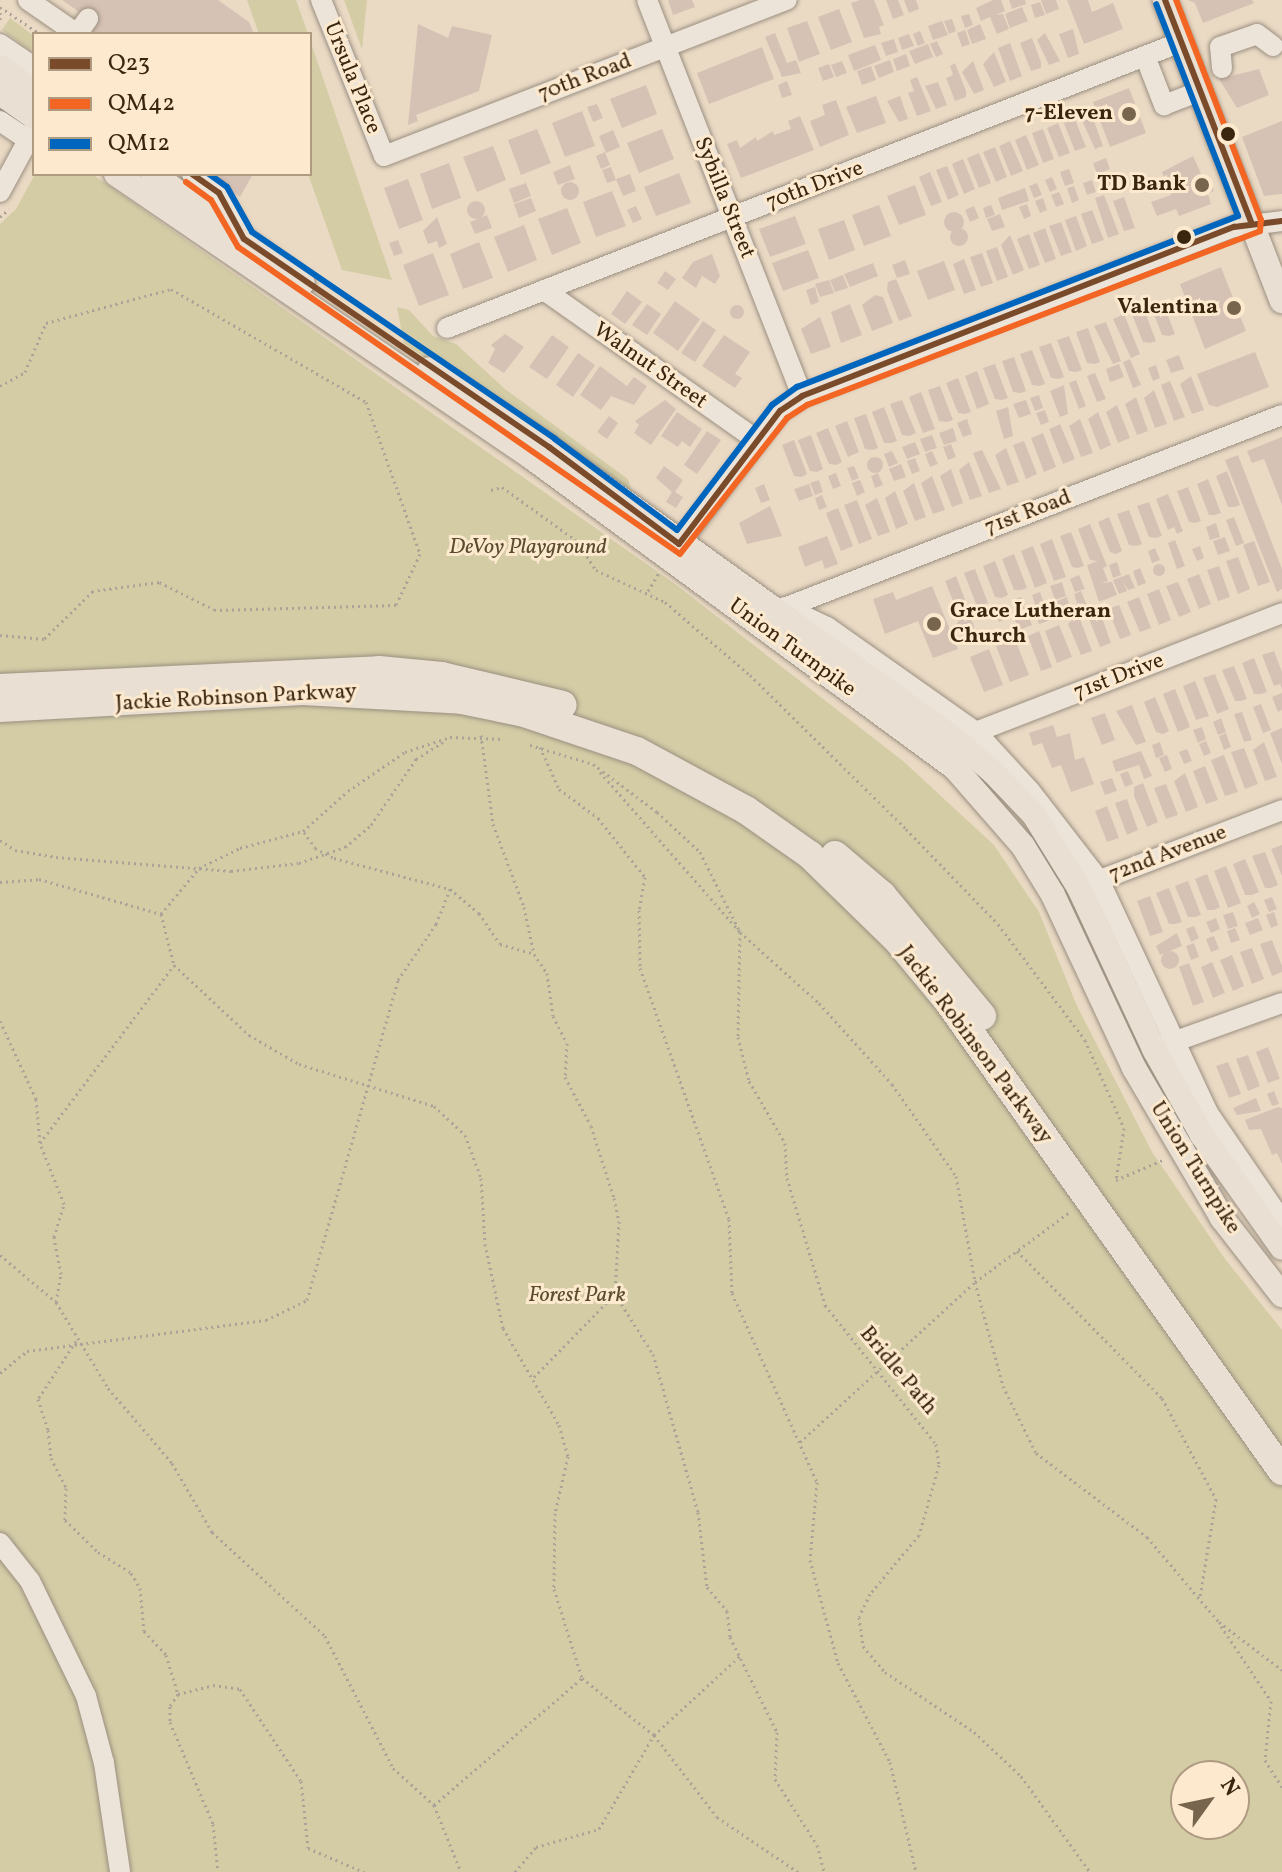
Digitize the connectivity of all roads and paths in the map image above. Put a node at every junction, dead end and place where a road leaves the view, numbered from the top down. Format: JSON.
{"nodes":[{"id":1,"x":28,"y":0,"type":"edge"},
{"id":2,"x":321,"y":0,"type":"edge"},
{"id":3,"x":647,"y":0,"type":"edge"},
{"id":4,"x":787,"y":0,"type":"edge"},
{"id":5,"x":1165,"y":0,"type":"edge"},
{"id":6,"x":0,"y":7,"type":"edge"},
{"id":7,"x":0,"y":20,"type":"edge"},
{"id":8,"x":76,"y":26,"type":"edge"},
{"id":9,"x":37,"y":32,"type":"edge"},
{"id":10,"x":1181,"y":42,"type":"junction"},
{"id":11,"x":0,"y":44,"type":"edge"},
{"id":12,"x":1273,"y":46,"type":"dead end"},
{"id":13,"x":665,"y":47,"type":"junction"},
{"id":14,"x":1145,"y":56,"type":"junction"},
{"id":15,"x":0,"y":67,"type":"edge"},
{"id":16,"x":1222,"y":68,"type":"dead end"},
{"id":17,"x":1200,"y":91,"type":"junction"},
{"id":18,"x":24,"y":103,"type":"edge"},
{"id":19,"x":384,"y":156,"type":"joint"},
{"id":20,"x":119,"y":176,"type":"edge"},
{"id":21,"x":156,"y":176,"type":"edge"},
{"id":22,"x":195,"y":176,"type":"edge"},
{"id":23,"x":0,"y":192,"type":"edge"},
{"id":24,"x":732,"y":218,"type":"junction"},
{"id":25,"x":1282,"y":221,"type":"edge"},
{"id":26,"x":1252,"y":224,"type":"junction"},
{"id":27,"x":244,"y":239,"type":"junction"},
{"id":28,"x":544,"y":290,"type":"junction"},
{"id":29,"x":1282,"y":301,"type":"edge"},
{"id":30,"x":447,"y":328,"type":"dead end"},
{"id":31,"x":0,"y":386,"type":"edge"},
{"id":32,"x":802,"y":396,"type":"junction"},
{"id":33,"x":1282,"y":415,"type":"edge"},
{"id":34,"x":757,"y":440,"type":"junction"},
{"id":35,"x":491,"y":490,"type":"dead end"},
{"id":36,"x":669,"y":557,"type":"junction"},
{"id":37,"x":648,"y":591,"type":"junction"},
{"id":38,"x":780,"y":609,"type":"junction"},
{"id":39,"x":1282,"y":613,"type":"edge"},
{"id":40,"x":0,"y":635,"type":"edge"},
{"id":41,"x":0,"y":688,"type":"edge"},
{"id":42,"x":0,"y":708,"type":"edge"},
{"id":43,"x":481,"y":735,"type":"junction"},
{"id":44,"x":966,"y":736,"type":"junction"},
{"id":45,"x":450,"y":737,"type":"junction"},
{"id":46,"x":503,"y":739,"type":"dead end"},
{"id":47,"x":530,"y":745,"type":"dead end"},
{"id":48,"x":540,"y":747,"type":"junction"},
{"id":49,"x":593,"y":764,"type":"junction"},
{"id":50,"x":1282,"y":810,"type":"edge"},
{"id":51,"x":303,"y":831,"type":"junction"},
{"id":52,"x":0,"y":840,"type":"edge"},
{"id":53,"x":329,"y":856,"type":"junction"},
{"id":54,"x":199,"y":868,"type":"junction"},
{"id":55,"x":0,"y":882,"type":"edge"},
{"id":56,"x":1089,"y":884,"type":"junction"},
{"id":57,"x":450,"y":889,"type":"junction"},
{"id":58,"x":1053,"y":895,"type":"junction"},
{"id":59,"x":161,"y":914,"type":"junction"},
{"id":60,"x":740,"y":932,"type":"junction"},
{"id":61,"x":534,"y":954,"type":"junction"},
{"id":62,"x":174,"y":965,"type":"junction"},
{"id":63,"x":1282,"y":1003,"type":"edge"},
{"id":64,"x":0,"y":1021,"type":"edge"},
{"id":65,"x":1164,"y":1045,"type":"junction"},
{"id":66,"x":371,"y":1089,"type":"junction"},
{"id":67,"x":40,"y":1143,"type":"junction"},
{"id":68,"x":1163,"y":1160,"type":"dead end"},
{"id":69,"x":1081,"y":1205,"type":"dead end"},
{"id":70,"x":1273,"y":1212,"type":"edge"},
{"id":71,"x":1229,"y":1227,"type":"junction"},
{"id":72,"x":1282,"y":1248,"type":"edge"},
{"id":73,"x":1017,"y":1251,"type":"junction"},
{"id":74,"x":0,"y":1255,"type":"edge"},
{"id":75,"x":975,"y":1282,"type":"junction"},
{"id":76,"x":615,"y":1294,"type":"junction"},
{"id":77,"x":1282,"y":1295,"type":"edge"},
{"id":78,"x":56,"y":1302,"type":"junction"},
{"id":79,"x":76,"y":1341,"type":"junction"},
{"id":80,"x":878,"y":1370,"type":"junction"},
{"id":81,"x":0,"y":1373,"type":"edge"},
{"id":82,"x":534,"y":1377,"type":"junction"},
{"id":83,"x":1282,"y":1439,"type":"edge"},
{"id":84,"x":799,"y":1443,"type":"junction"},
{"id":85,"x":1282,"y":1471,"type":"edge"},
{"id":86,"x":0,"y":1543,"type":"edge"},
{"id":87,"x":1200,"y":1597,"type":"junction"},
{"id":88,"x":1219,"y":1622,"type":"junction"},
{"id":89,"x":742,"y":1654,"type":"junction"},
{"id":90,"x":1282,"y":1670,"type":"edge"},
{"id":91,"x":582,"y":1678,"type":"junction"},
{"id":92,"x":178,"y":1694,"type":"junction"},
{"id":93,"x":654,"y":1735,"type":"junction"},
{"id":94,"x":1282,"y":1787,"type":"edge"},
{"id":95,"x":434,"y":1805,"type":"junction"},
{"id":96,"x":120,"y":1872,"type":"edge"},
{"id":97,"x":218,"y":1872,"type":"edge"},
{"id":98,"x":364,"y":1872,"type":"edge"},
{"id":99,"x":461,"y":1872,"type":"edge"},
{"id":100,"x":515,"y":1872,"type":"edge"},
{"id":101,"x":798,"y":1872,"type":"edge"},
{"id":102,"x":824,"y":1872,"type":"edge"},
{"id":103,"x":916,"y":1872,"type":"edge"},
{"id":104,"x":1090,"y":1872,"type":"edge"}],
"edges":[{"from":1,"to":8,"type":"street"},
{"from":2,"to":19,"type":"street","name":"Ursula Place"},
{"from":3,"to":13,"type":"street","name":"Sybilla Street"},
{"from":4,"to":13,"type":"street","name":"70th Road"},
{"from":5,"to":10,"type":"main road"},
{"from":6,"to":7,"type":"path"},
{"from":6,"to":9,"type":"path"},
{"from":10,"to":14,"type":"street","name":"70th Drive"},
{"from":10,"to":17,"type":"main road"},
{"from":11,"to":18,"type":"street"},
{"from":12,"to":16,"type":"street"},
{"from":13,"to":19,"type":"street","name":"70th Road"},
{"from":13,"to":24,"type":"street","name":"Sybilla Street"},
{"from":14,"to":17,"type":"street"},
{"from":14,"to":24,"type":"street","name":"70th Drive"},
{"from":15,"to":18,"type":"main road"},
{"from":17,"to":26,"type":"main road"},
{"from":18,"to":23,"type":"street"},
{"from":20,"to":36,"type":"main road","name":"Union Turnpike"},
{"from":21,"to":27,"type":"main road","name":"Union Turnpike"},
{"from":22,"to":27,"type":"street"},
{"from":24,"to":28,"type":"street","name":"70th Drive"},
{"from":24,"to":32,"type":"street","name":"Sybilla Street"},
{"from":25,"to":26,"type":"street"},
{"from":26,"to":29,"type":"main road"},
{"from":26,"to":32,"type":"street"},
{"from":27,"to":36,"type":"main road","name":"Union Turnpike"},
{"from":28,"to":30,"type":"street","name":"70th Drive"},
{"from":28,"to":34,"type":"street","name":"Walnut Street"},
{"from":31,"to":40,"type":"path"},
{"from":32,"to":34,"type":"street"},
{"from":33,"to":38,"type":"street","name":"71st Road"},
{"from":34,"to":36,"type":"street"},
{"from":35,"to":37,"type":"path"},
{"from":36,"to":37,"type":"path"},
{"from":36,"to":38,"type":"main road","name":"Union Turnpike"},
{"from":36,"to":58,"type":"main road","name":"Union Turnpike"},
{"from":37,"to":68,"type":"path"},
{"from":38,"to":44,"type":"main road","name":"Union Turnpike"},
{"from":39,"to":44,"type":"street","name":"71st Drive"},
{"from":41,"to":83,"type":"highway","name":"Jackie Robinson Parkway"},
{"from":42,"to":85,"type":"highway","name":"Jackie Robinson Parkway"},
{"from":43,"to":45,"type":"path"},
{"from":43,"to":46,"type":"path"},
{"from":43,"to":61,"type":"path"},
{"from":44,"to":56,"type":"main road","name":"Union Turnpike"},
{"from":45,"to":51,"type":"path"},
{"from":45,"to":53,"type":"path"},
{"from":47,"to":48,"type":"path"},
{"from":48,"to":49,"type":"path"},
{"from":48,"to":84,"type":"path"},
{"from":49,"to":60,"type":"path"},
{"from":49,"to":60,"type":"path"},
{"from":50,"to":56,"type":"street","name":"72nd Avenue"},
{"from":51,"to":53,"type":"path"},
{"from":51,"to":54,"type":"path"},
{"from":52,"to":54,"type":"path"},
{"from":53,"to":54,"type":"path"},
{"from":53,"to":57,"type":"path"},
{"from":54,"to":59,"type":"path"},
{"from":55,"to":59,"type":"path"},
{"from":56,"to":58,"type":"street","name":"72nd Avenue"},
{"from":56,"to":65,"type":"main road","name":"Union Turnpike"},
{"from":57,"to":61,"type":"path"},
{"from":57,"to":66,"type":"path"},
{"from":58,"to":71,"type":"main road","name":"Union Turnpike"},
{"from":59,"to":62,"type":"path"},
{"from":60,"to":75,"type":"path"},
{"from":60,"to":80,"type":"path","name":"Bridle Path"},
{"from":61,"to":76,"type":"path"},
{"from":62,"to":66,"type":"path"},
{"from":62,"to":67,"type":"path"},
{"from":63,"to":65,"type":"street"},
{"from":64,"to":67,"type":"path"},
{"from":65,"to":70,"type":"main road","name":"Union Turnpike"},
{"from":66,"to":79,"type":"path"},
{"from":66,"to":82,"type":"path"},
{"from":67,"to":78,"type":"path"},
{"from":69,"to":73,"type":"path"},
{"from":70,"to":71,"type":"street"},
{"from":70,"to":72,"type":"main road","name":"Union Turnpike"},
{"from":71,"to":77,"type":"main road","name":"Union Turnpike"},
{"from":73,"to":75,"type":"path"},
{"from":73,"to":87,"type":"path"},
{"from":74,"to":78,"type":"path"},
{"from":75,"to":80,"type":"path"},
{"from":75,"to":87,"type":"path"},
{"from":76,"to":82,"type":"path"},
{"from":76,"to":89,"type":"path"},
{"from":78,"to":79,"type":"path"},
{"from":79,"to":81,"type":"path"},
{"from":79,"to":92,"type":"path"},
{"from":79,"to":95,"type":"path"},
{"from":80,"to":84,"type":"path"},
{"from":80,"to":104,"type":"path","name":"Bridle Path"},
{"from":82,"to":91,"type":"path"},
{"from":84,"to":103,"type":"path"},
{"from":86,"to":96,"type":"street"},
{"from":87,"to":88,"type":"path"},
{"from":88,"to":90,"type":"path"},
{"from":88,"to":94,"type":"path"},
{"from":89,"to":93,"type":"path"},
{"from":89,"to":102,"type":"path"},
{"from":91,"to":93,"type":"path"},
{"from":91,"to":95,"type":"path"},
{"from":92,"to":97,"type":"path"},
{"from":92,"to":98,"type":"path"},
{"from":93,"to":100,"type":"path"},
{"from":93,"to":101,"type":"path"},
{"from":95,"to":99,"type":"path"}]}
